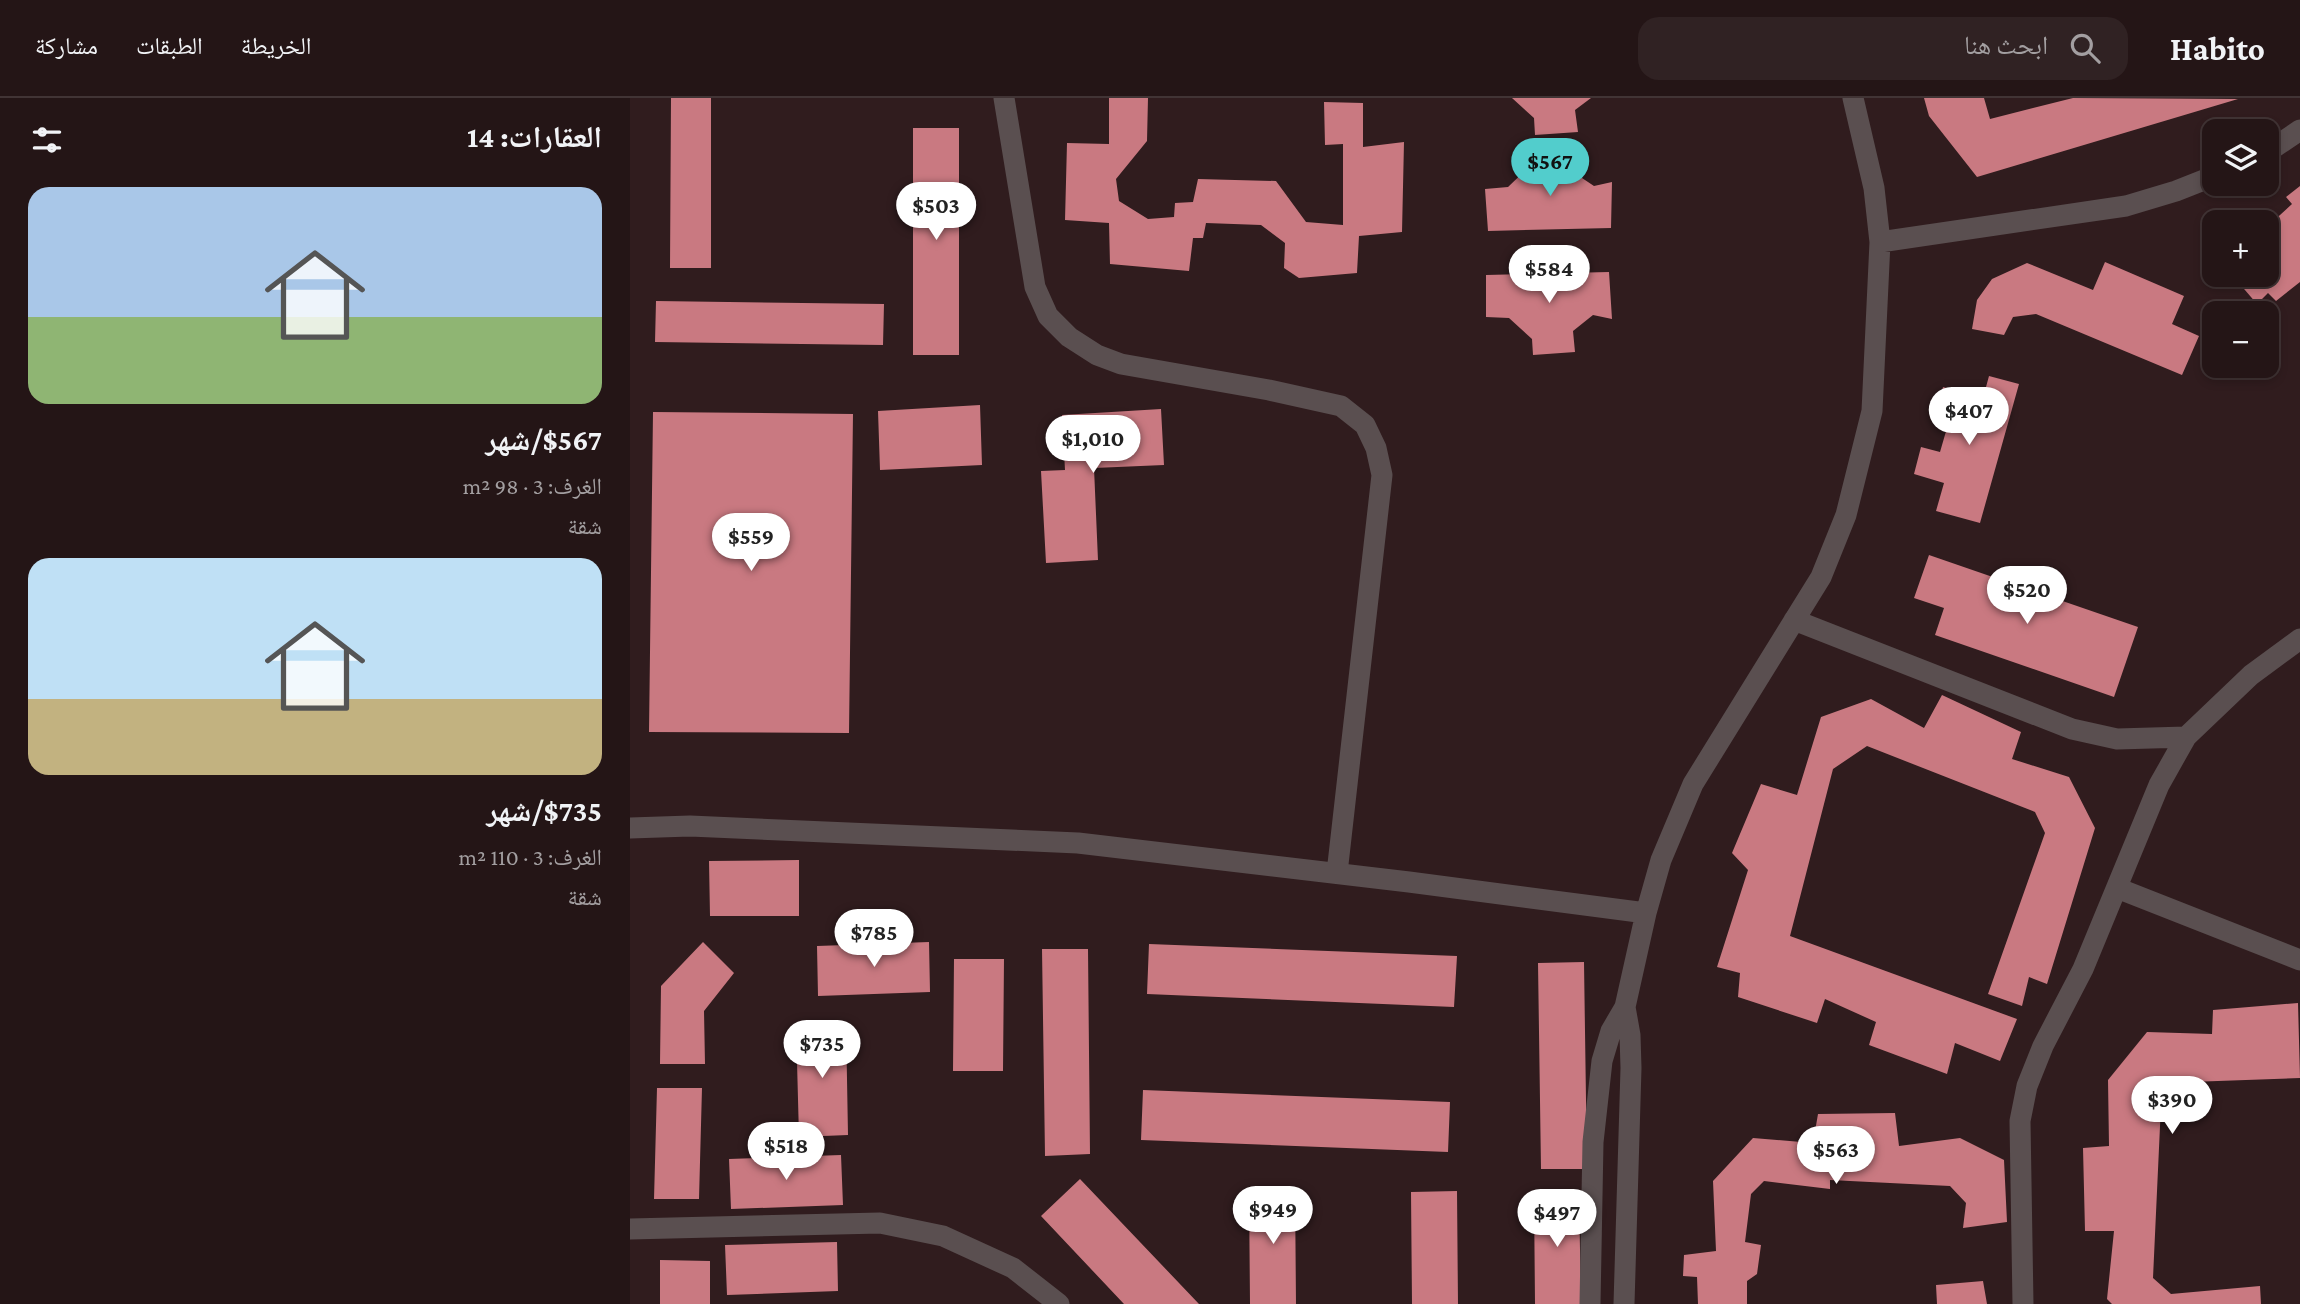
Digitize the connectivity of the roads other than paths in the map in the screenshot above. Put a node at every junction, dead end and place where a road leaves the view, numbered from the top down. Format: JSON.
{"nodes":[{"id":1,"x":1004,"y":98,"type":"edge"},
{"id":2,"x":1853,"y":98,"type":"edge"},
{"id":3,"x":2300,"y":130,"type":"edge"},
{"id":4,"x":2279,"y":144,"type":"edge"},
{"id":5,"x":2202,"y":181,"type":"edge"},
{"id":6,"x":1880,"y":242,"type":"junction"},
{"id":7,"x":1794,"y":620,"type":"junction"},
{"id":8,"x":2300,"y":639,"type":"edge"},
{"id":9,"x":2186,"y":737,"type":"junction"},
{"id":10,"x":630,"y":828,"type":"edge"},
{"id":11,"x":1337,"y":873,"type":"junction"},
{"id":12,"x":2117,"y":888,"type":"junction"},
{"id":13,"x":1646,"y":913,"type":"junction"},
{"id":14,"x":2300,"y":960,"type":"edge"},
{"id":15,"x":1625,"y":1007,"type":"junction"},
{"id":16,"x":630,"y":1229,"type":"edge"},
{"id":17,"x":1059,"y":1304,"type":"edge"},
{"id":18,"x":1590,"y":1304,"type":"edge"},
{"id":19,"x":1624,"y":1304,"type":"edge"},
{"id":20,"x":2023,"y":1304,"type":"edge"}],
"edges":[{"from":1,"to":11,"type":"street"},
{"from":2,"to":6,"type":"street"},
{"from":3,"to":4,"type":"street"},
{"from":5,"to":6,"type":"street"},
{"from":6,"to":7,"type":"street"},
{"from":7,"to":9,"type":"street"},
{"from":7,"to":13,"type":"street"},
{"from":8,"to":9,"type":"street"},
{"from":9,"to":12,"type":"street"},
{"from":10,"to":11,"type":"street"},
{"from":11,"to":13,"type":"street"},
{"from":12,"to":14,"type":"street"},
{"from":12,"to":20,"type":"street"},
{"from":13,"to":15,"type":"street"},
{"from":15,"to":18,"type":"street"},
{"from":15,"to":19,"type":"street"},
{"from":16,"to":17,"type":"street"}]}
